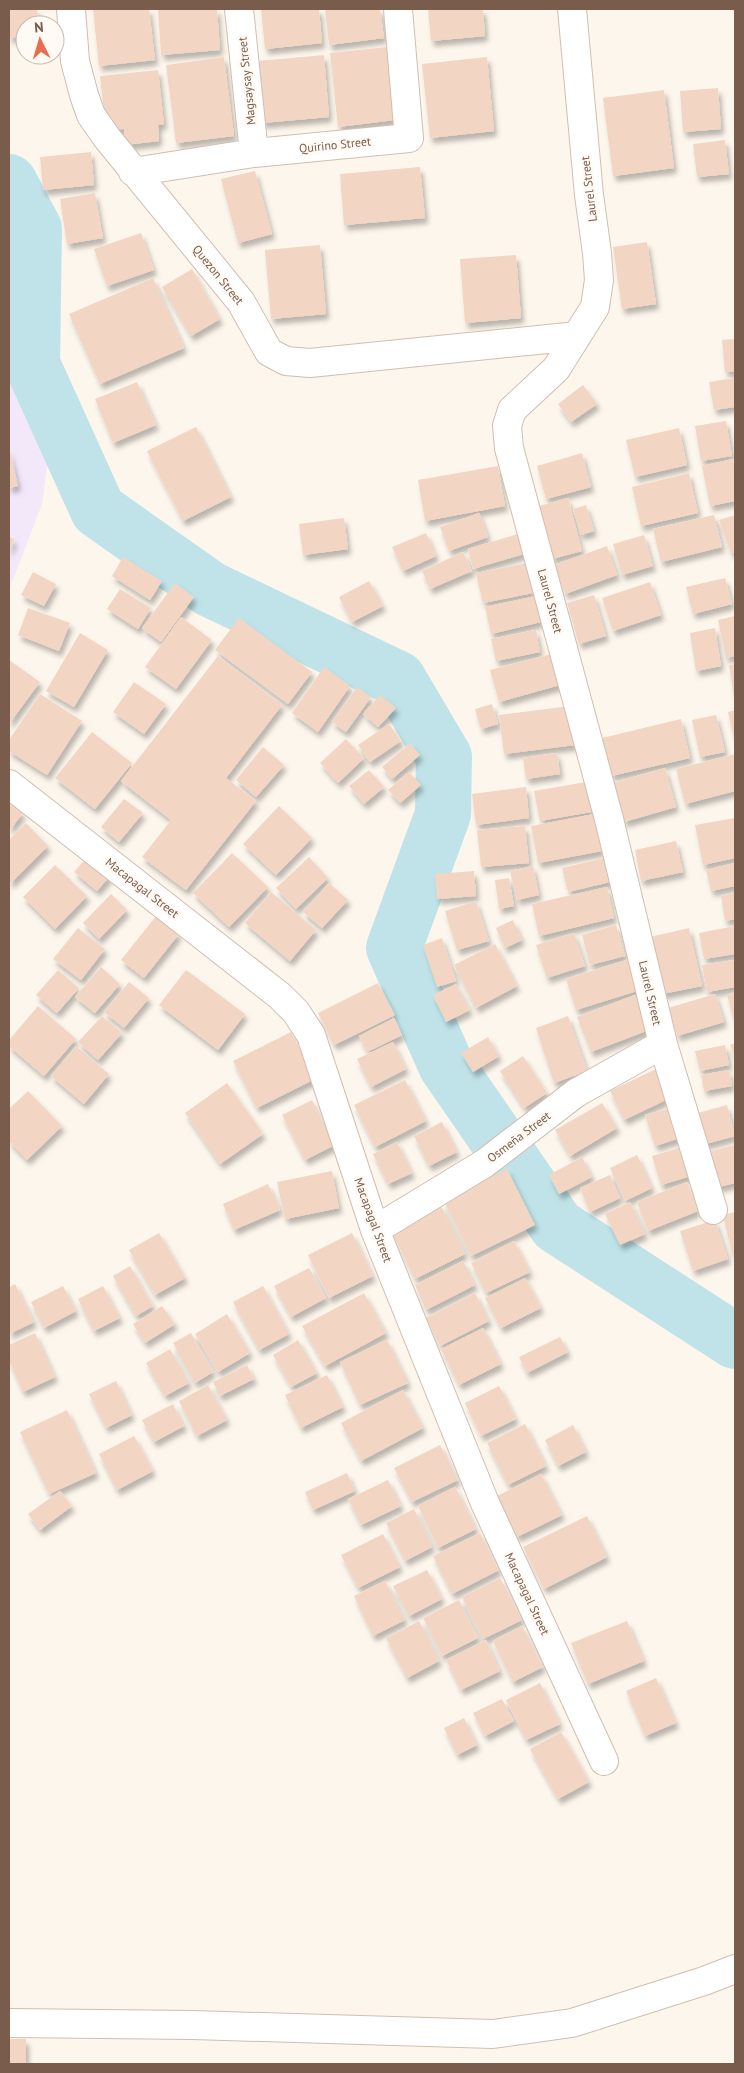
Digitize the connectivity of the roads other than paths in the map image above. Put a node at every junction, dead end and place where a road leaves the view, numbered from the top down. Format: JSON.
{"nodes":[{"id":1,"x":71,"y":9,"type":"edge"},
{"id":2,"x":239,"y":9,"type":"edge"},
{"id":3,"x":398,"y":9,"type":"edge"},
{"id":4,"x":572,"y":9,"type":"edge"},
{"id":5,"x":254,"y":153,"type":"junction"},
{"id":6,"x":133,"y":172,"type":"junction"},
{"id":7,"x":577,"y":336,"type":"junction"},
{"id":8,"x":9,"y":784,"type":"edge"},
{"id":9,"x":663,"y":1044,"type":"junction"},
{"id":10,"x":713,"y":1210,"type":"dead end"},
{"id":11,"x":375,"y":1230,"type":"junction"},
{"id":12,"x":604,"y":1761,"type":"dead end"},
{"id":13,"x":735,"y":1969,"type":"edge"},
{"id":14,"x":9,"y":2024,"type":"edge"}],
"edges":[{"from":1,"to":6,"type":"street","name":"Quezon Street"},
{"from":2,"to":5,"type":"street","name":"Magsaysay Street"},
{"from":3,"to":5,"type":"street","name":"Quirino Street"},
{"from":4,"to":7,"type":"street","name":"Laurel Street"},
{"from":5,"to":6,"type":"street","name":"Quirino Street"},
{"from":6,"to":7,"type":"street","name":"Quezon Street"},
{"from":7,"to":9,"type":"street","name":"Laurel Street"},
{"from":8,"to":11,"type":"street","name":"Macapagal Street"},
{"from":9,"to":10,"type":"street","name":"Laurel Street"},
{"from":9,"to":11,"type":"street","name":"Osmeña Street"},
{"from":11,"to":12,"type":"street","name":"Macapagal Street"},
{"from":13,"to":14,"type":"street"}]}
